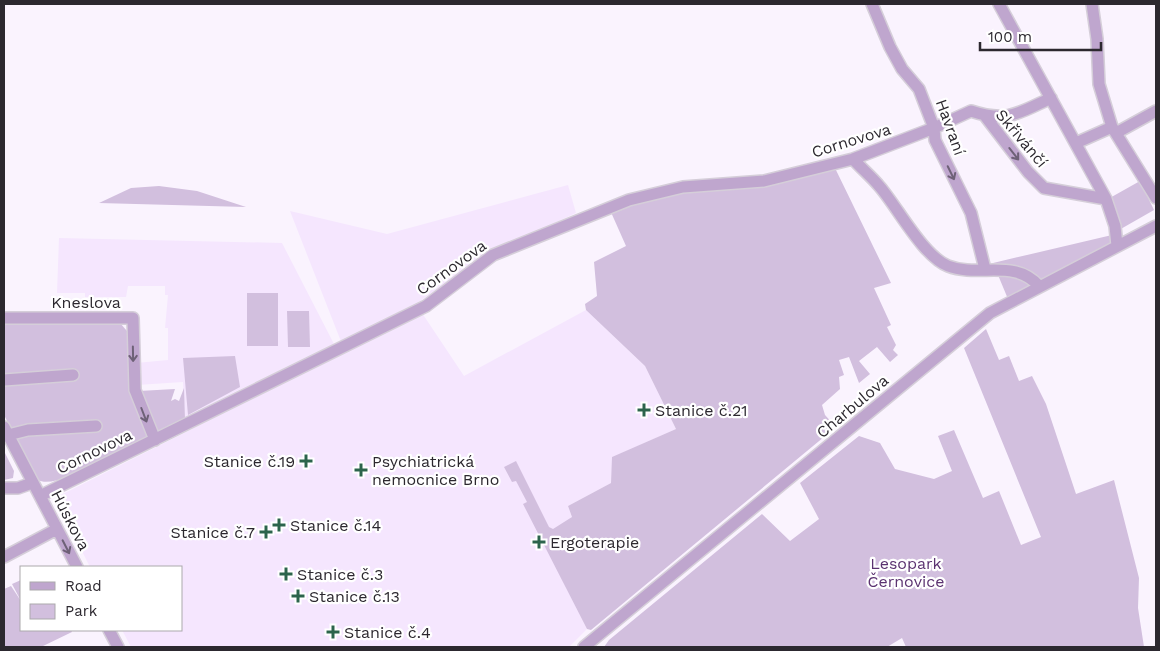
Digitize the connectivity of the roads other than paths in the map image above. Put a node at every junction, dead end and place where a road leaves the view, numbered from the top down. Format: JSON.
{"nodes":[{"id":1,"x":872,"y":4,"type":"edge"},
{"id":2,"x":999,"y":4,"type":"edge"},
{"id":3,"x":1092,"y":4,"type":"edge"},
{"id":4,"x":1051,"y":98,"type":"junction"},
{"id":5,"x":971,"y":111,"type":"joint"},
{"id":6,"x":1156,"y":111,"type":"edge"},
{"id":7,"x":984,"y":116,"type":"junction"},
{"id":8,"x":934,"y":128,"type":"junction"},
{"id":9,"x":1114,"y":130,"type":"junction"},
{"id":10,"x":1076,"y":143,"type":"junction"},
{"id":11,"x":853,"y":160,"type":"junction"},
{"id":12,"x":1156,"y":198,"type":"edge"},
{"id":13,"x":1106,"y":199,"type":"junction"},
{"id":14,"x":1156,"y":226,"type":"edge"},
{"id":15,"x":1117,"y":246,"type":"junction"},
{"id":16,"x":985,"y":269,"type":"junction"},
{"id":17,"x":1039,"y":286,"type":"junction"},
{"id":18,"x":4,"y":318,"type":"edge"},
{"id":19,"x":73,"y":375,"type":"dead end"},
{"id":20,"x":4,"y":380,"type":"edge"},
{"id":21,"x":96,"y":426,"type":"dead end"},
{"id":22,"x":5,"y":433,"type":"edge"},
{"id":23,"x":155,"y":440,"type":"junction"},
{"id":24,"x":32,"y":483,"type":"junction"},
{"id":25,"x":4,"y":488,"type":"edge"},
{"id":26,"x":40,"y":496,"type":"junction"},
{"id":27,"x":57,"y":529,"type":"junction"},
{"id":28,"x":4,"y":557,"type":"edge"},
{"id":29,"x":76,"y":566,"type":"edge"},
{"id":30,"x":110,"y":631,"type":"edge"},
{"id":31,"x":588,"y":646,"type":"edge"},
{"id":32,"x":118,"y":647,"type":"edge"}],
"edges":[{"from":1,"to":8,"type":"street","name":"Havraní"},
{"from":2,"to":4,"type":"street"},
{"from":3,"to":9,"type":"street"},
{"from":4,"to":7,"type":"street"},
{"from":4,"to":10,"type":"street"},
{"from":5,"to":7,"type":"street","name":"Skřivánčí"},
{"from":5,"to":8,"type":"street","name":"Cornovova"},
{"from":6,"to":9,"type":"street"},
{"from":7,"to":13,"type":"street","name":"Skřivánčí","one_way":true},
{"from":8,"to":11,"type":"street","name":"Cornovova"},
{"from":8,"to":16,"type":"street","name":"Havraní","one_way":true},
{"from":9,"to":10,"type":"street"},
{"from":9,"to":12,"type":"street"},
{"from":10,"to":13,"type":"street"},
{"from":11,"to":16,"type":"street"},
{"from":11,"to":23,"type":"street","name":"Cornovova"},
{"from":13,"to":15,"type":"street"},
{"from":14,"to":15,"type":"street","name":"Charbulova"},
{"from":15,"to":17,"type":"street","name":"Charbulova"},
{"from":16,"to":17,"type":"street"},
{"from":17,"to":31,"type":"street","name":"Charbulova"},
{"from":18,"to":23,"type":"street","name":"Kneslova","one_way":true},
{"from":19,"to":20,"type":"street"},
{"from":21,"to":22,"type":"street","name":"Húskova"},
{"from":22,"to":24,"type":"street","name":"Húskova"},
{"from":23,"to":26,"type":"street","name":"Cornovova"},
{"from":24,"to":25,"type":"street"},
{"from":24,"to":26,"type":"street","name":"Húskova"},
{"from":26,"to":27,"type":"street","name":"Húskova"},
{"from":27,"to":28,"type":"street"},
{"from":27,"to":29,"type":"street","name":"Húskova","one_way":true},
{"from":30,"to":32,"type":"street"}]}
